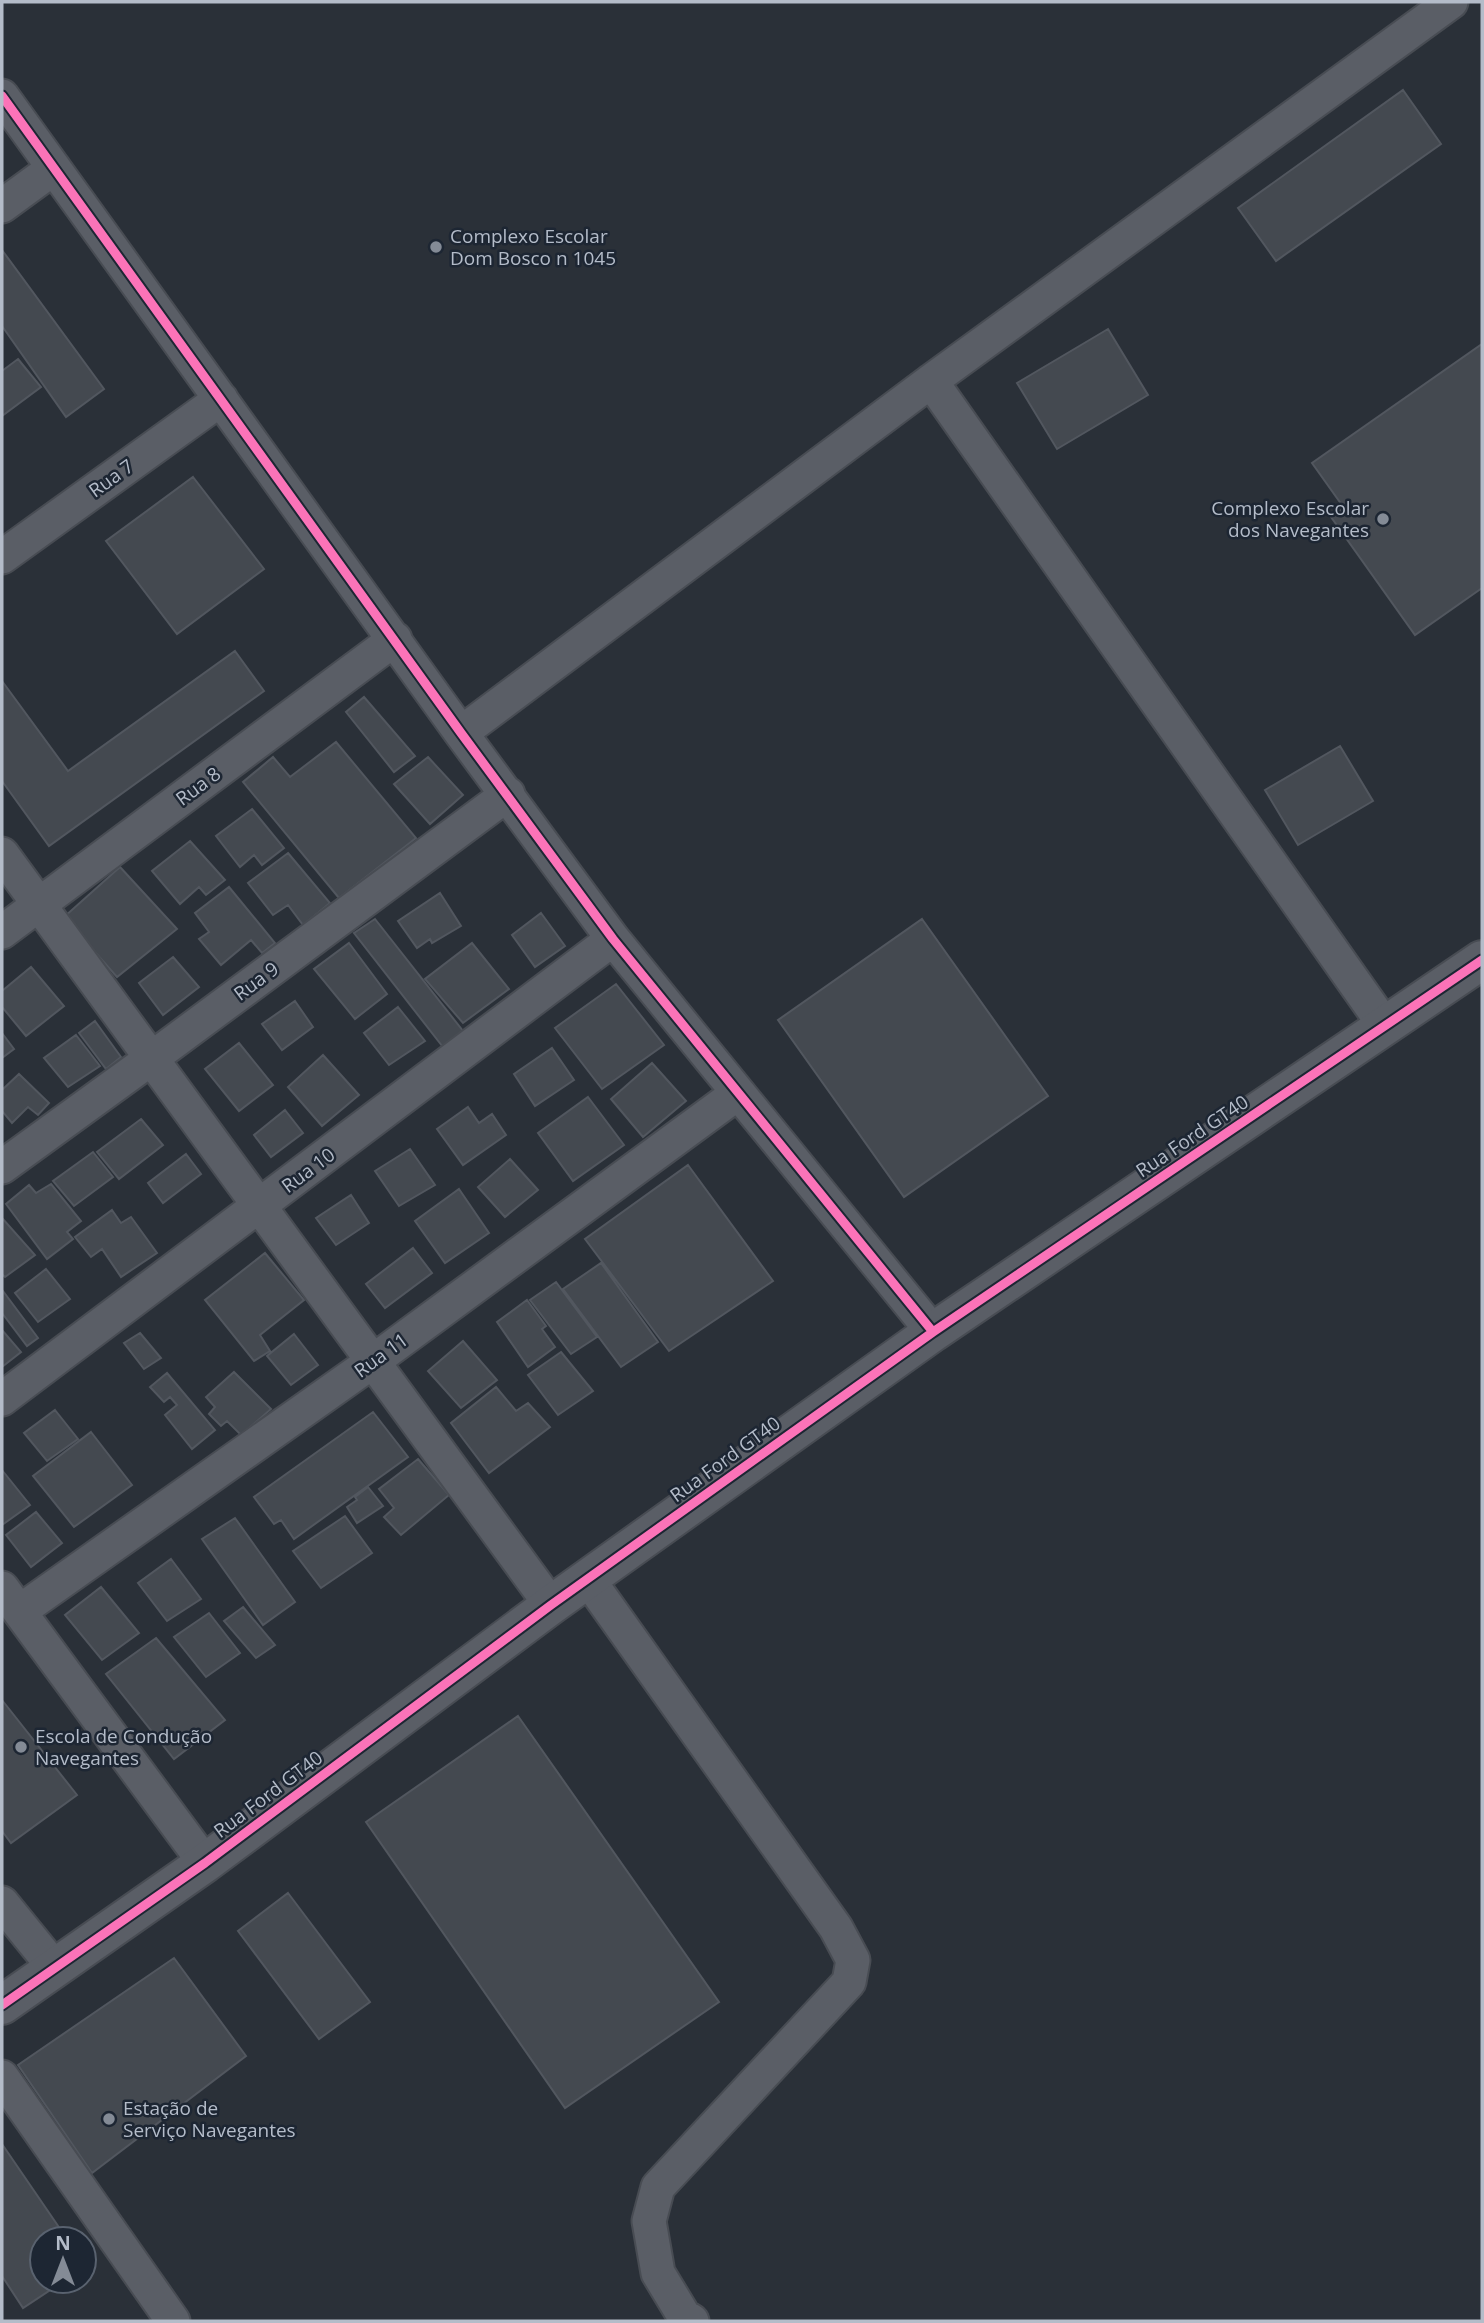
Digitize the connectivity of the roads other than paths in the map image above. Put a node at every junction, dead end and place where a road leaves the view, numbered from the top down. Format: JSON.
{"nodes":[{"id":1,"x":1451,"y":2,"type":"edge"},
{"id":2,"x":2,"y":96,"type":"edge"},
{"id":3,"x":54,"y":168,"type":"junction"},
{"id":4,"x":2,"y":206,"type":"edge"},
{"id":5,"x":931,"y":382,"type":"junction"},
{"id":6,"x":221,"y":399,"type":"junction"},
{"id":7,"x":2,"y":557,"type":"edge"},
{"id":8,"x":395,"y":639,"type":"junction"},
{"id":9,"x":461,"y":733,"type":"junction"},
{"id":10,"x":508,"y":794,"type":"junction"},
{"id":11,"x":2,"y":853,"type":"edge"},
{"id":12,"x":39,"y":904,"type":"junction"},
{"id":13,"x":2,"y":932,"type":"edge"},
{"id":14,"x":613,"y":939,"type":"junction"},
{"id":15,"x":1482,"y":960,"type":"edge"},
{"id":16,"x":1385,"y":1026,"type":"junction"},
{"id":17,"x":152,"y":1058,"type":"junction"},
{"id":18,"x":738,"y":1093,"type":"junction"},
{"id":19,"x":2,"y":1167,"type":"edge"},
{"id":20,"x":261,"y":1205,"type":"junction"},
{"id":21,"x":933,"y":1332,"type":"junction"},
{"id":22,"x":372,"y":1362,"type":"junction"},
{"id":23,"x":2,"y":1399,"type":"edge"},
{"id":24,"x":588,"y":1579,"type":"junction"},
{"id":25,"x":11,"y":1599,"type":"edge"},
{"id":26,"x":551,"y":1605,"type":"junction"},
{"id":27,"x":205,"y":1863,"type":"junction"},
{"id":28,"x":2,"y":1903,"type":"edge"},
{"id":29,"x":54,"y":1967,"type":"junction"},
{"id":30,"x":2,"y":2005,"type":"edge"},
{"id":31,"x":2,"y":2077,"type":"edge"},
{"id":32,"x":173,"y":2321,"type":"edge"},
{"id":33,"x":692,"y":2321,"type":"edge"}],
"edges":[{"from":1,"to":5,"type":"street"},
{"from":2,"to":3,"type":"street"},
{"from":3,"to":4,"type":"street"},
{"from":3,"to":6,"type":"street"},
{"from":5,"to":9,"type":"street"},
{"from":5,"to":16,"type":"street"},
{"from":6,"to":7,"type":"street","name":"Rua 7"},
{"from":6,"to":8,"type":"street"},
{"from":8,"to":9,"type":"street"},
{"from":8,"to":12,"type":"street","name":"Rua 8"},
{"from":9,"to":10,"type":"street"},
{"from":10,"to":14,"type":"street"},
{"from":10,"to":17,"type":"street","name":"Rua 9"},
{"from":11,"to":12,"type":"street"},
{"from":12,"to":13,"type":"street","name":"Rua 8"},
{"from":12,"to":17,"type":"street"},
{"from":14,"to":18,"type":"street"},
{"from":14,"to":20,"type":"street","name":"Rua 10"},
{"from":15,"to":16,"type":"street","name":"Rua Ford GT40"},
{"from":16,"to":21,"type":"street","name":"Rua Ford GT40"},
{"from":17,"to":19,"type":"street","name":"Rua 9"},
{"from":17,"to":20,"type":"street"},
{"from":18,"to":21,"type":"street"},
{"from":18,"to":22,"type":"street","name":"Rua 11"},
{"from":20,"to":22,"type":"street"},
{"from":20,"to":23,"type":"street","name":"Rua 10"},
{"from":21,"to":24,"type":"street","name":"Rua Ford GT40"},
{"from":22,"to":25,"type":"street","name":"Rua 11"},
{"from":22,"to":26,"type":"street"},
{"from":24,"to":26,"type":"street","name":"Rua Ford GT40"},
{"from":24,"to":33,"type":"street"},
{"from":25,"to":27,"type":"street"},
{"from":26,"to":27,"type":"street","name":"Rua Ford GT40"},
{"from":27,"to":29,"type":"street","name":"Rua Ford GT40"},
{"from":28,"to":29,"type":"street"},
{"from":29,"to":30,"type":"street","name":"Rua Ford GT40"},
{"from":31,"to":32,"type":"street"}]}
